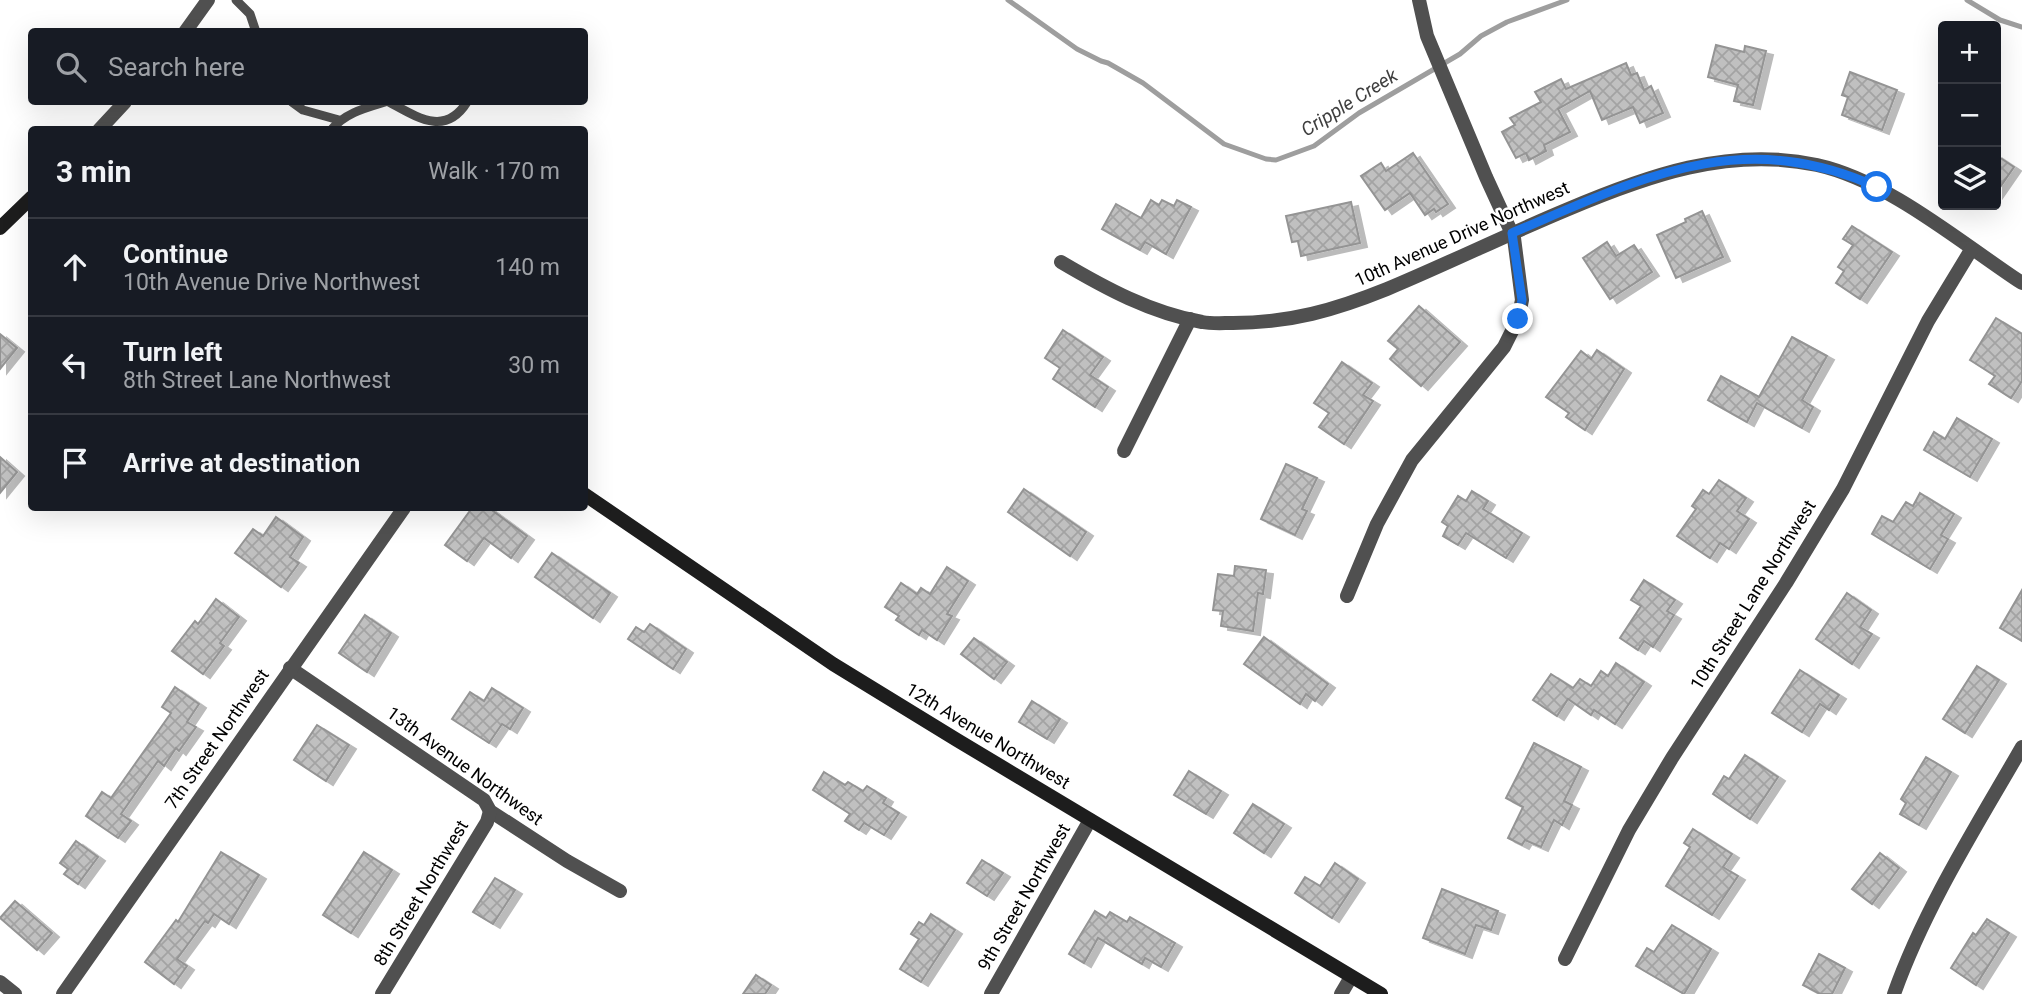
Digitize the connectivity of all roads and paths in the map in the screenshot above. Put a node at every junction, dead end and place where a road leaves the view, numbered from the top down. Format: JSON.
{"nodes":[{"id":1,"x":208,"y":0,"type":"edge"},
{"id":2,"x":236,"y":0,"type":"edge"},
{"id":3,"x":1419,"y":0,"type":"edge"},
{"id":4,"x":188,"y":28,"type":"edge"},
{"id":5,"x":255,"y":28,"type":"edge"},
{"id":6,"x":122,"y":105,"type":"edge"},
{"id":7,"x":298,"y":105,"type":"edge"},
{"id":8,"x":374,"y":105,"type":"edge"},
{"id":9,"x":394,"y":105,"type":"edge"},
{"id":10,"x":464,"y":105,"type":"edge"},
{"id":11,"x":339,"y":120,"type":"junction"},
{"id":12,"x":103,"y":126,"type":"edge"},
{"id":13,"x":334,"y":126,"type":"edge"},
{"id":14,"x":28,"y":201,"type":"edge"},
{"id":15,"x":0,"y":228,"type":"edge"},
{"id":16,"x":1512,"y":233,"type":"junction"},
{"id":17,"x":1972,"y":250,"type":"junction"},
{"id":18,"x":1061,"y":262,"type":"dead end"},
{"id":19,"x":2022,"y":283,"type":"edge"},
{"id":20,"x":1191,"y":319,"type":"junction"},
{"id":21,"x":1124,"y":451,"type":"dead end"},
{"id":22,"x":588,"y":497,"type":"edge"},
{"id":23,"x":402,"y":511,"type":"edge"},
{"id":24,"x":1347,"y":596,"type":"dead end"},
{"id":25,"x":290,"y":668,"type":"junction"},
{"id":26,"x":2022,"y":747,"type":"edge"},
{"id":27,"x":490,"y":811,"type":"junction"},
{"id":28,"x":1090,"y":820,"type":"junction"},
{"id":29,"x":620,"y":891,"type":"dead end"},
{"id":30,"x":1565,"y":959,"type":"dead end"},
{"id":31,"x":1351,"y":977,"type":"junction"},
{"id":32,"x":0,"y":982,"type":"edge"},
{"id":33,"x":15,"y":994,"type":"edge"},
{"id":34,"x":62,"y":994,"type":"edge"},
{"id":35,"x":382,"y":994,"type":"edge"},
{"id":36,"x":991,"y":994,"type":"edge"},
{"id":37,"x":1341,"y":994,"type":"edge"},
{"id":38,"x":1381,"y":994,"type":"edge"},
{"id":39,"x":1894,"y":994,"type":"edge"}],
"edges":[{"from":1,"to":4,"type":"street"},
{"from":2,"to":5,"type":"lane"},
{"from":3,"to":16,"type":"street"},
{"from":6,"to":12,"type":"street"},
{"from":7,"to":11,"type":"lane"},
{"from":8,"to":11,"type":"lane"},
{"from":9,"to":10,"type":"lane"},
{"from":11,"to":13,"type":"lane"},
{"from":14,"to":15,"type":"main road"},
{"from":16,"to":17,"type":"street","name":"10th Avenue Drive Northwest"},
{"from":16,"to":20,"type":"street","name":"10th Avenue Drive Northwest"},
{"from":16,"to":24,"type":"street"},
{"from":17,"to":19,"type":"street","name":"10th Avenue Drive Northwest"},
{"from":17,"to":30,"type":"street","name":"10th Street Lane Northwest"},
{"from":18,"to":20,"type":"street","name":"10th Avenue Drive Northwest"},
{"from":20,"to":21,"type":"street"},
{"from":22,"to":28,"type":"main road","name":"12th Avenue Northwest"},
{"from":23,"to":25,"type":"street","name":"7th Street Northwest"},
{"from":25,"to":27,"type":"street","name":"13th Avenue Northwest"},
{"from":25,"to":34,"type":"street","name":"7th Street Northwest"},
{"from":26,"to":39,"type":"street"},
{"from":27,"to":29,"type":"street","name":"13th Avenue Northwest"},
{"from":27,"to":35,"type":"street","name":"8th Street Northwest"},
{"from":28,"to":31,"type":"main road","name":"12th Avenue Northwest"},
{"from":28,"to":36,"type":"street","name":"9th Street Northwest"},
{"from":31,"to":37,"type":"street"},
{"from":31,"to":38,"type":"main road","name":"12th Avenue Northwest"},
{"from":32,"to":33,"type":"street"}]}
